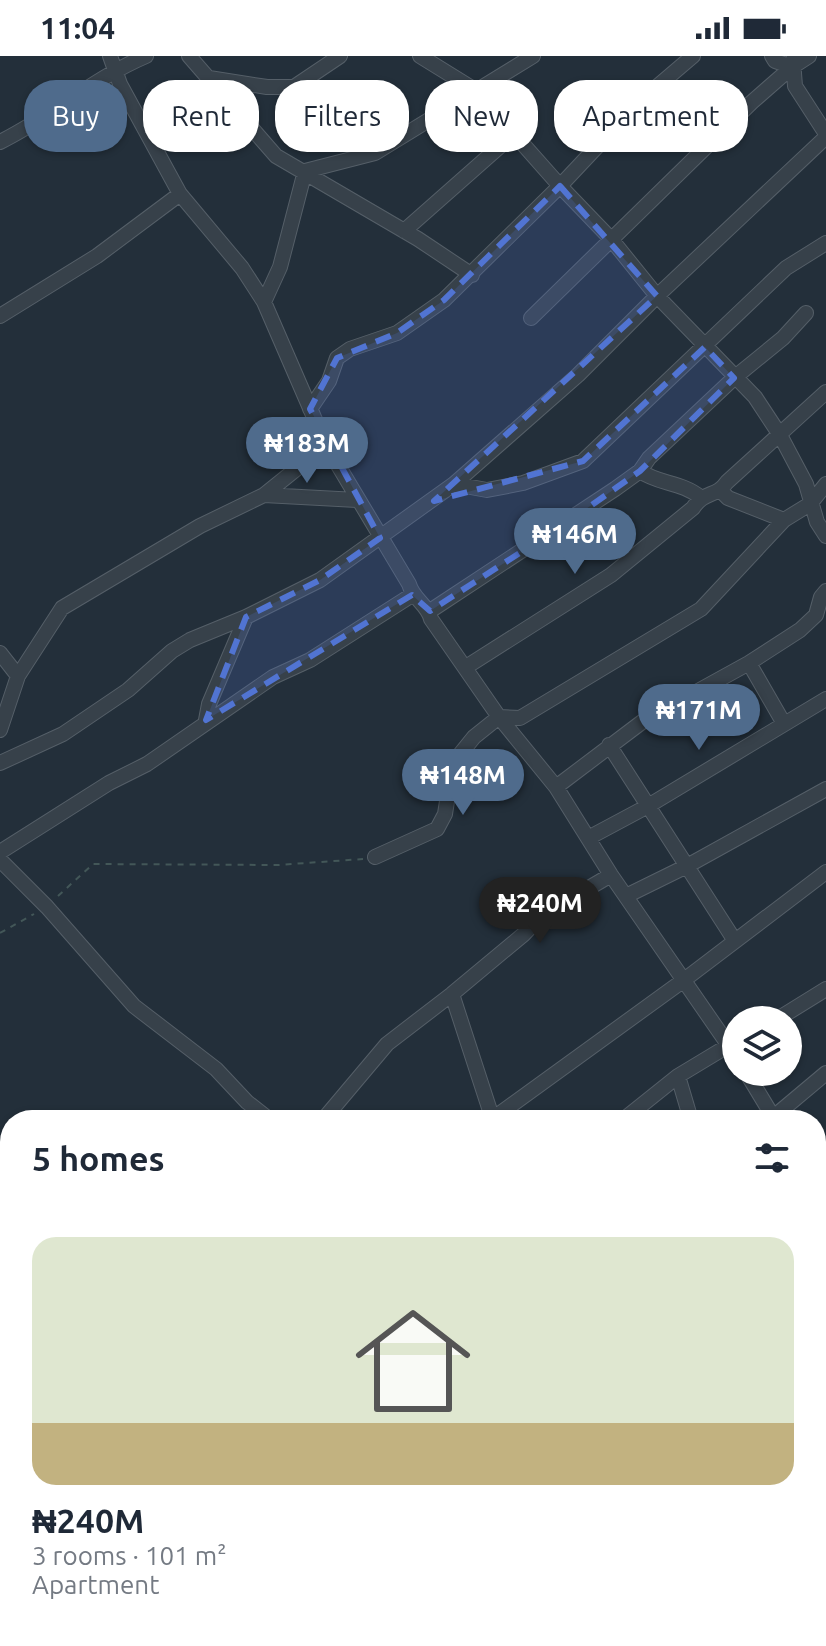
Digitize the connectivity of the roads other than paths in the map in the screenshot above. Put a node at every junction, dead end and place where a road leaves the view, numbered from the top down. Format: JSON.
{"nodes":[{"id":1,"x":146,"y":56,"type":"edge"},
{"id":2,"x":189,"y":56,"type":"edge"},
{"id":3,"x":340,"y":56,"type":"edge"},
{"id":4,"x":420,"y":56,"type":"edge"},
{"id":5,"x":533,"y":56,"type":"edge"},
{"id":6,"x":693,"y":56,"type":"edge"},
{"id":7,"x":772,"y":56,"type":"edge"},
{"id":8,"x":809,"y":56,"type":"edge"},
{"id":9,"x":113,"y":62,"type":"edge"},
{"id":10,"x":793,"y":62,"type":"edge"},
{"id":11,"x":209,"y":78,"type":"junction"},
{"id":12,"x":463,"y":80,"type":"edge"},
{"id":13,"x":492,"y":80,"type":"edge"},
{"id":14,"x":425,"y":122,"type":"edge"},
{"id":15,"x":826,"y":136,"type":"edge"},
{"id":16,"x":0,"y":142,"type":"edge"},
{"id":17,"x":493,"y":152,"type":"edge"},
{"id":18,"x":531,"y":152,"type":"edge"},
{"id":19,"x":305,"y":171,"type":"junction"},
{"id":20,"x":560,"y":186,"type":"junction"},
{"id":21,"x":180,"y":194,"type":"junction"},
{"id":22,"x":404,"y":231,"type":"junction"},
{"id":23,"x":611,"y":239,"type":"junction"},
{"id":24,"x":826,"y":243,"type":"edge"},
{"id":25,"x":472,"y":275,"type":"junction"},
{"id":26,"x":657,"y":296,"type":"junction"},
{"id":27,"x":264,"y":302,"type":"junction"},
{"id":28,"x":806,"y":313,"type":"dead end"},
{"id":29,"x":0,"y":316,"type":"edge"},
{"id":30,"x":531,"y":318,"type":"dead end"},
{"id":31,"x":705,"y":347,"type":"junction"},
{"id":32,"x":734,"y":378,"type":"junction"},
{"id":33,"x":826,"y":392,"type":"edge"},
{"id":34,"x":310,"y":409,"type":"junction"},
{"id":35,"x":780,"y":435,"type":"junction"},
{"id":36,"x":326,"y":445,"type":"junction"},
{"id":37,"x":640,"y":471,"type":"junction"},
{"id":38,"x":454,"y":484,"type":"junction"},
{"id":39,"x":826,"y":484,"type":"edge"},
{"id":40,"x":721,"y":491,"type":"junction"},
{"id":41,"x":264,"y":495,"type":"junction"},
{"id":42,"x":700,"y":497,"type":"junction"},
{"id":43,"x":357,"y":500,"type":"junction"},
{"id":44,"x":810,"y":504,"type":"junction"},
{"id":45,"x":784,"y":520,"type":"junction"},
{"id":46,"x":826,"y":536,"type":"edge"},
{"id":47,"x":380,"y":538,"type":"junction"},
{"id":48,"x":826,"y":591,"type":"edge"},
{"id":49,"x":412,"y":595,"type":"junction"},
{"id":50,"x":430,"y":611,"type":"junction"},
{"id":51,"x":821,"y":615,"type":"edge"},
{"id":52,"x":246,"y":617,"type":"junction"},
{"id":53,"x":0,"y":653,"type":"edge"},
{"id":54,"x":749,"y":663,"type":"junction"},
{"id":55,"x":466,"y":667,"type":"junction"},
{"id":56,"x":18,"y":676,"type":"junction"},
{"id":57,"x":826,"y":699,"type":"edge"},
{"id":58,"x":499,"y":717,"type":"junction"},
{"id":59,"x":206,"y":720,"type":"junction"},
{"id":60,"x":783,"y":722,"type":"junction"},
{"id":61,"x":0,"y":730,"type":"edge"},
{"id":62,"x":609,"y":745,"type":"junction"},
{"id":63,"x":0,"y":763,"type":"edge"},
{"id":64,"x":556,"y":787,"type":"junction"},
{"id":65,"x":826,"y":789,"type":"edge"},
{"id":66,"x":648,"y":806,"type":"junction"},
{"id":67,"x":590,"y":837,"type":"junction"},
{"id":68,"x":0,"y":852,"type":"edge"},
{"id":69,"x":375,"y":857,"type":"road end"},
{"id":70,"x":0,"y":860,"type":"edge"},
{"id":71,"x":687,"y":866,"type":"junction"},
{"id":72,"x":826,"y":872,"type":"edge"},
{"id":73,"x":611,"y":875,"type":"junction"},
{"id":74,"x":626,"y":896,"type":"junction"},
{"id":75,"x":735,"y":941,"type":"junction"},
{"id":76,"x":684,"y":980,"type":"junction"},
{"id":77,"x":826,"y":989,"type":"edge"},
{"id":78,"x":452,"y":994,"type":"junction"},
{"id":79,"x":799,"y":1006,"type":"edge"},
{"id":80,"x":722,"y":1031,"type":"edge"},
{"id":81,"x":722,"y":1053,"type":"edge"},
{"id":82,"x":826,"y":1073,"type":"edge"},
{"id":83,"x":678,"y":1076,"type":"junction"},
{"id":84,"x":754,"y":1086,"type":"edge"},
{"id":85,"x":257,"y":1110,"type":"edge"},
{"id":86,"x":331,"y":1110,"type":"edge"},
{"id":87,"x":489,"y":1110,"type":"edge"},
{"id":88,"x":506,"y":1110,"type":"edge"},
{"id":89,"x":636,"y":1110,"type":"edge"},
{"id":90,"x":688,"y":1110,"type":"edge"},
{"id":91,"x":767,"y":1110,"type":"edge"},
{"id":92,"x":783,"y":1110,"type":"edge"}],
"edges":[{"from":1,"to":9,"type":"street"},
{"from":2,"to":11,"type":"street"},
{"from":3,"to":11,"type":"street"},
{"from":4,"to":12,"type":"street"},
{"from":5,"to":13,"type":"street"},
{"from":6,"to":20,"type":"street"},
{"from":7,"to":10,"type":"street"},
{"from":8,"to":10,"type":"street"},
{"from":9,"to":16,"type":"street"},
{"from":9,"to":21,"type":"street"},
{"from":10,"to":15,"type":"street"},
{"from":10,"to":23,"type":"street"},
{"from":11,"to":19,"type":"street"},
{"from":14,"to":19,"type":"street"},
{"from":15,"to":26,"type":"street"},
{"from":17,"to":22,"type":"street"},
{"from":18,"to":20,"type":"street"},
{"from":19,"to":22,"type":"street"},
{"from":19,"to":27,"type":"street"},
{"from":20,"to":23,"type":"street"},
{"from":20,"to":25,"type":"street"},
{"from":21,"to":27,"type":"street"},
{"from":21,"to":29,"type":"street"},
{"from":22,"to":25,"type":"street"},
{"from":23,"to":26,"type":"street"},
{"from":23,"to":30,"type":"street"},
{"from":24,"to":31,"type":"street"},
{"from":25,"to":34,"type":"street"},
{"from":26,"to":31,"type":"street"},
{"from":26,"to":38,"type":"street"},
{"from":27,"to":34,"type":"street"},
{"from":28,"to":32,"type":"street"},
{"from":31,"to":32,"type":"street"},
{"from":31,"to":38,"type":"street"},
{"from":32,"to":35,"type":"street"},
{"from":32,"to":37,"type":"street"},
{"from":33,"to":35,"type":"street"},
{"from":34,"to":36,"type":"street"},
{"from":35,"to":40,"type":"street"},
{"from":35,"to":44,"type":"street"},
{"from":36,"to":41,"type":"street"},
{"from":36,"to":43,"type":"street"},
{"from":37,"to":42,"type":"street"},
{"from":37,"to":50,"type":"street"},
{"from":38,"to":47,"type":"street"},
{"from":39,"to":44,"type":"street"},
{"from":40,"to":42,"type":"street"},
{"from":40,"to":45,"type":"street"},
{"from":41,"to":43,"type":"street"},
{"from":41,"to":56,"type":"street"},
{"from":42,"to":55,"type":"street"},
{"from":43,"to":47,"type":"street"},
{"from":44,"to":45,"type":"street"},
{"from":44,"to":46,"type":"street"},
{"from":45,"to":58,"type":"street"},
{"from":47,"to":49,"type":"street"},
{"from":47,"to":52,"type":"street"},
{"from":48,"to":51,"type":"street"},
{"from":49,"to":50,"type":"street"},
{"from":49,"to":59,"type":"street"},
{"from":50,"to":55,"type":"street"},
{"from":51,"to":54,"type":"street"},
{"from":52,"to":59,"type":"street"},
{"from":52,"to":63,"type":"street"},
{"from":53,"to":56,"type":"street"},
{"from":54,"to":60,"type":"street"},
{"from":54,"to":62,"type":"street"},
{"from":55,"to":58,"type":"street"},
{"from":56,"to":61,"type":"street"},
{"from":57,"to":60,"type":"street"},
{"from":58,"to":64,"type":"street"},
{"from":58,"to":69,"type":"street"},
{"from":59,"to":68,"type":"street"},
{"from":60,"to":66,"type":"street"},
{"from":62,"to":64,"type":"street"},
{"from":62,"to":66,"type":"street"},
{"from":64,"to":67,"type":"street"},
{"from":65,"to":71,"type":"street"},
{"from":66,"to":67,"type":"street"},
{"from":66,"to":71,"type":"street"},
{"from":67,"to":73,"type":"street"},
{"from":70,"to":85,"type":"street"},
{"from":71,"to":74,"type":"street"},
{"from":71,"to":75,"type":"street"},
{"from":72,"to":75,"type":"street"},
{"from":73,"to":74,"type":"street"},
{"from":73,"to":78,"type":"street"},
{"from":74,"to":76,"type":"street"},
{"from":75,"to":76,"type":"street"},
{"from":76,"to":80,"type":"street"},
{"from":76,"to":88,"type":"street"},
{"from":77,"to":79,"type":"street"},
{"from":78,"to":86,"type":"street"},
{"from":78,"to":87,"type":"street"},
{"from":81,"to":83,"type":"street"},
{"from":82,"to":92,"type":"street"},
{"from":83,"to":89,"type":"street"},
{"from":83,"to":90,"type":"street"},
{"from":84,"to":91,"type":"street"}]}
